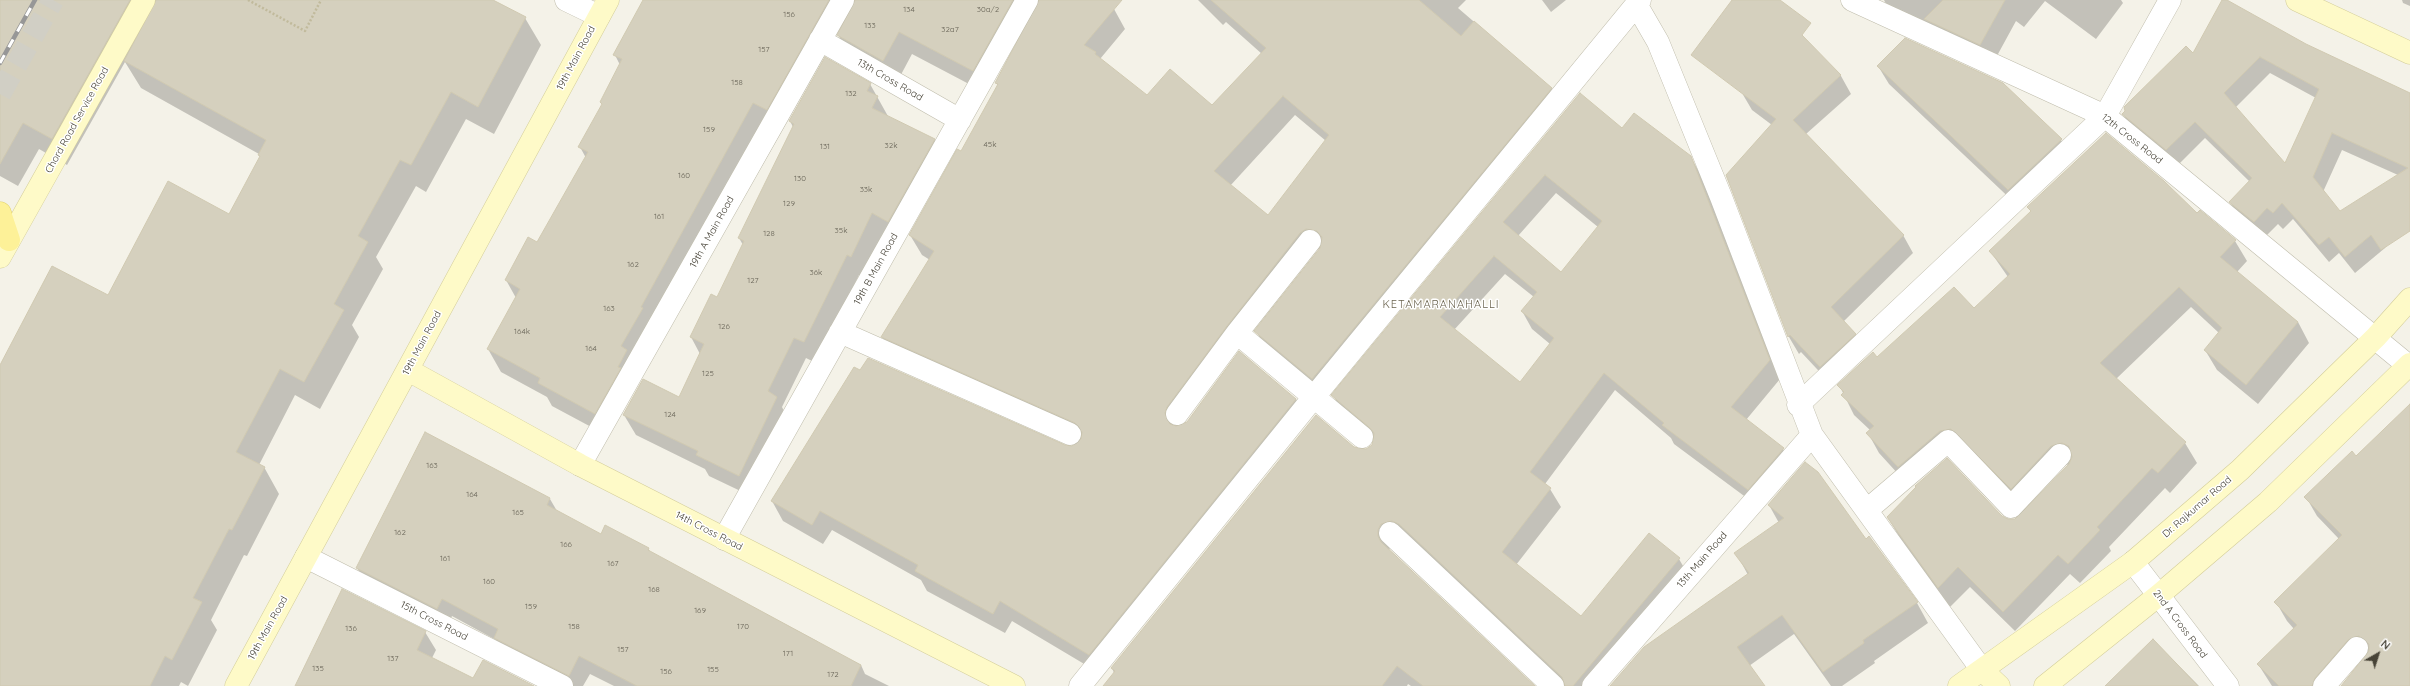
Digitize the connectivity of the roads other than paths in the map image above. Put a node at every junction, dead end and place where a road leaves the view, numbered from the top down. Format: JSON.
{"nodes":[{"id":1,"x":144,"y":0,"type":"edge"},
{"id":2,"x":566,"y":0,"type":"edge"},
{"id":3,"x":843,"y":0,"type":"edge"},
{"id":4,"x":1027,"y":0,"type":"edge"},
{"id":5,"x":1852,"y":0,"type":"edge"},
{"id":6,"x":2170,"y":0,"type":"edge"},
{"id":7,"x":2297,"y":0,"type":"edge"},
{"id":8,"x":1638,"y":2,"type":"edge"},
{"id":9,"x":604,"y":8,"type":"edge"},
{"id":10,"x":820,"y":40,"type":"junction"},
{"id":11,"x":2410,"y":53,"type":"edge"},
{"id":12,"x":2105,"y":116,"type":"junction"},
{"id":13,"x":960,"y":120,"type":"junction"},
{"id":14,"x":0,"y":213,"type":"edge"},
{"id":15,"x":1310,"y":240,"type":"dead end"},
{"id":16,"x":4,"y":248,"type":"edge"},
{"id":17,"x":2410,"y":299,"type":"edge"},
{"id":18,"x":840,"y":332,"type":"junction"},
{"id":19,"x":1237,"y":333,"type":"junction"},
{"id":20,"x":2376,"y":337,"type":"junction"},
{"id":21,"x":2410,"y":365,"type":"edge"},
{"id":22,"x":408,"y":370,"type":"junction"},
{"id":23,"x":1313,"y":398,"type":"junction"},
{"id":24,"x":1798,"y":405,"type":"junction"},
{"id":25,"x":1177,"y":414,"type":"dead end"},
{"id":26,"x":1070,"y":434,"type":"dead end"},
{"id":27,"x":1812,"y":435,"type":"junction"},
{"id":28,"x":1362,"y":437,"type":"dead end"},
{"id":29,"x":2060,"y":455,"type":"dead end"},
{"id":30,"x":580,"y":465,"type":"junction"},
{"id":31,"x":1867,"y":510,"type":"junction"},
{"id":32,"x":1390,"y":533,"type":"dead end"},
{"id":33,"x":724,"y":539,"type":"junction"},
{"id":34,"x":306,"y":557,"type":"junction"},
{"id":35,"x":2133,"y":562,"type":"junction"},
{"id":36,"x":2159,"y":595,"type":"junction"},
{"id":37,"x":2357,"y":648,"type":"dead end"},
{"id":38,"x":1982,"y":670,"type":"junction"},
{"id":39,"x":2223,"y":685,"type":"edge"},
{"id":40,"x":236,"y":686,"type":"edge"},
{"id":41,"x":562,"y":686,"type":"edge"},
{"id":42,"x":1014,"y":686,"type":"edge"},
{"id":43,"x":1080,"y":686,"type":"edge"},
{"id":44,"x":1553,"y":686,"type":"edge"},
{"id":45,"x":1593,"y":686,"type":"edge"},
{"id":46,"x":1959,"y":686,"type":"edge"},
{"id":47,"x":1999,"y":686,"type":"edge"},
{"id":48,"x":2045,"y":686,"type":"edge"},
{"id":49,"x":2324,"y":686,"type":"edge"}],
"edges":[{"from":1,"to":16,"type":"street","name":"Chord Road Service Road"},
{"from":2,"to":9,"type":"street"},
{"from":3,"to":10,"type":"street","name":"19th A Main Road"},
{"from":4,"to":13,"type":"street","name":"19th B Main Road"},
{"from":5,"to":12,"type":"street","name":"12th Cross Road"},
{"from":6,"to":12,"type":"street"},
{"from":7,"to":11,"type":"street"},
{"from":8,"to":23,"type":"street"},
{"from":8,"to":24,"type":"street"},
{"from":9,"to":22,"type":"street","name":"19th Main Road"},
{"from":10,"to":13,"type":"street","name":"13th Cross Road"},
{"from":10,"to":30,"type":"street","name":"19th A Main Road"},
{"from":12,"to":20,"type":"street","name":"12th Cross Road"},
{"from":12,"to":24,"type":"street"},
{"from":13,"to":18,"type":"street","name":"19th B Main Road"},
{"from":14,"to":16,"type":"main road"},
{"from":15,"to":19,"type":"street"},
{"from":17,"to":20,"type":"street","name":"Dr. Rajkumar Road"},
{"from":18,"to":26,"type":"street"},
{"from":18,"to":33,"type":"street","name":"19th B Main Road"},
{"from":19,"to":23,"type":"street"},
{"from":19,"to":25,"type":"street"},
{"from":20,"to":21,"type":"street","name":"12th Cross Road"},
{"from":20,"to":35,"type":"street","name":"Dr. Rajkumar Road"},
{"from":21,"to":36,"type":"street"},
{"from":22,"to":30,"type":"street","name":"14th Cross Road"},
{"from":22,"to":34,"type":"street","name":"19th Main Road"},
{"from":23,"to":28,"type":"street"},
{"from":23,"to":43,"type":"street"},
{"from":24,"to":27,"type":"street"},
{"from":27,"to":31,"type":"street"},
{"from":27,"to":45,"type":"street","name":"13th Main Road"},
{"from":29,"to":31,"type":"street"},
{"from":30,"to":33,"type":"street","name":"14th Cross Road"},
{"from":31,"to":38,"type":"street"},
{"from":32,"to":44,"type":"street"},
{"from":33,"to":42,"type":"street","name":"14th Cross Road"},
{"from":34,"to":40,"type":"street","name":"19th Main Road"},
{"from":34,"to":41,"type":"street","name":"15th Cross Road"},
{"from":35,"to":36,"type":"street","name":"2nd A Cross Road"},
{"from":35,"to":38,"type":"street","name":"Dr. Rajkumar Road"},
{"from":36,"to":39,"type":"street","name":"2nd A Cross Road"},
{"from":36,"to":48,"type":"street"},
{"from":37,"to":49,"type":"street"},
{"from":38,"to":46,"type":"street","name":"Dr. Rajkumar Road"},
{"from":38,"to":47,"type":"street"}]}
